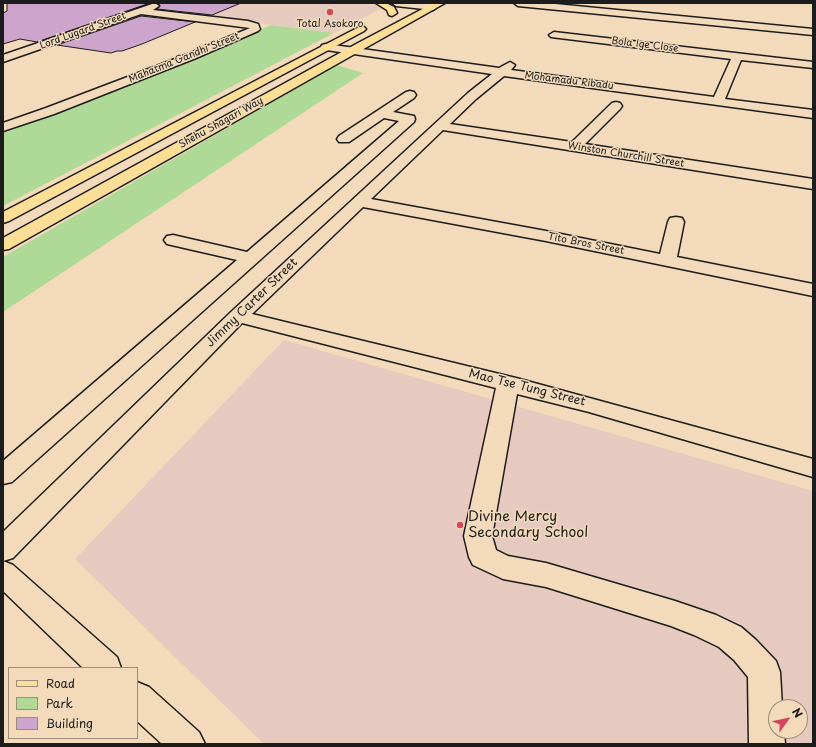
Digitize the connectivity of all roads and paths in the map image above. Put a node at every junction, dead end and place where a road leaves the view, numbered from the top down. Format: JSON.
{"nodes":[{"id":1,"x":163,"y":3,"type":"edge"},
{"id":2,"x":380,"y":3,"type":"edge"},
{"id":3,"x":518,"y":3,"type":"edge"},
{"id":4,"x":437,"y":5,"type":"edge"},
{"id":5,"x":401,"y":6,"type":"edge"},
{"id":6,"x":140,"y":11,"type":"junction"},
{"id":7,"x":813,"y":32,"type":"edge"},
{"id":8,"x":554,"y":34,"type":"dead end"},
{"id":9,"x":663,"y":36,"type":"dead end"},
{"id":10,"x":332,"y":44,"type":"junction"},
{"id":11,"x":657,"y":46,"type":"junction"},
{"id":12,"x":356,"y":48,"type":"junction"},
{"id":13,"x":737,"y":56,"type":"junction"},
{"id":14,"x":3,"y":59,"type":"edge"},
{"id":15,"x":813,"y":65,"type":"edge"},
{"id":16,"x":505,"y":69,"type":"junction"},
{"id":17,"x":410,"y":95,"type":"dead end"},
{"id":18,"x":720,"y":96,"type":"junction"},
{"id":19,"x":813,"y":105,"type":"edge"},
{"id":20,"x":616,"y":106,"type":"dead end"},
{"id":21,"x":381,"y":114,"type":"junction"},
{"id":22,"x":813,"y":114,"type":"edge"},
{"id":23,"x":440,"y":126,"type":"junction"},
{"id":24,"x":3,"y":127,"type":"edge"},
{"id":25,"x":344,"y":139,"type":"dead end"},
{"id":26,"x":575,"y":147,"type":"junction"},
{"id":27,"x":813,"y":184,"type":"edge"},
{"id":28,"x":359,"y":202,"type":"junction"},
{"id":29,"x":3,"y":218,"type":"edge"},
{"id":30,"x":676,"y":222,"type":"dead end"},
{"id":31,"x":173,"y":240,"type":"dead end"},
{"id":32,"x":3,"y":245,"type":"edge"},
{"id":33,"x":251,"y":258,"type":"junction"},
{"id":34,"x":667,"y":260,"type":"junction"},
{"id":35,"x":813,"y":290,"type":"edge"},
{"id":36,"x":238,"y":316,"type":"junction"},
{"id":37,"x":508,"y":383,"type":"junction"},
{"id":38,"x":813,"y":468,"type":"edge"},
{"id":39,"x":3,"y":475,"type":"edge"},
{"id":40,"x":3,"y":550,"type":"edge"},
{"id":41,"x":3,"y":572,"type":"edge"},
{"id":42,"x":104,"y":667,"type":"edge"},
{"id":43,"x":138,"y":699,"type":"edge"},
{"id":44,"x":187,"y":744,"type":"edge"},
{"id":45,"x":767,"y":744,"type":"edge"}],
"edges":[{"from":1,"to":6,"type":"street","name":"Lord Lugard Street"},
{"from":2,"to":5,"type":"main road"},
{"from":3,"to":7,"type":"street"},
{"from":4,"to":5,"type":"street"},
{"from":4,"to":12,"type":"main road","name":"Shehu Shagari Way"},
{"from":5,"to":10,"type":"main road","name":"Shehu Shagari Way"},
{"from":6,"to":14,"type":"street","name":"Lord Lugard Street"},
{"from":6,"to":24,"type":"street","name":"Mahatma Gandhi Street"},
{"from":8,"to":11,"type":"street","name":"Bola Ige Close"},
{"from":9,"to":11,"type":"street"},
{"from":10,"to":12,"type":"street","name":"Mohamadu Ribadu"},
{"from":10,"to":29,"type":"main road","name":"Shehu Shagari Way"},
{"from":11,"to":13,"type":"street","name":"Bola Ige Close"},
{"from":12,"to":16,"type":"street","name":"Mohamadu Ribadu"},
{"from":12,"to":32,"type":"main road","name":"Shehu Shagari Way"},
{"from":13,"to":15,"type":"street","name":"Bola Ige Close"},
{"from":13,"to":18,"type":"street"},
{"from":16,"to":18,"type":"street","name":"Mohamadu Ribadu"},
{"from":16,"to":23,"type":"street","name":"Jimmy Carter Street"},
{"from":17,"to":21,"type":"street"},
{"from":18,"to":19,"type":"street","name":"Mohamadu Ribadu"},
{"from":18,"to":22,"type":"street","name":"Mohamadu Ribadu"},
{"from":20,"to":26,"type":"street"},
{"from":21,"to":25,"type":"street"},
{"from":21,"to":33,"type":"street"},
{"from":23,"to":26,"type":"street","name":"Winston Churchill Street"},
{"from":23,"to":28,"type":"street","name":"Jimmy Carter Street"},
{"from":26,"to":27,"type":"street","name":"Winston Churchill Street"},
{"from":28,"to":34,"type":"street","name":"Tito Bros Street"},
{"from":28,"to":36,"type":"street","name":"Jimmy Carter Street"},
{"from":30,"to":34,"type":"street"},
{"from":31,"to":33,"type":"street"},
{"from":33,"to":39,"type":"street"},
{"from":34,"to":35,"type":"street","name":"Tito Bros Street"},
{"from":36,"to":37,"type":"street","name":"Mao Tse Tung Street"},
{"from":36,"to":40,"type":"street","name":"Jimmy Carter Street"},
{"from":37,"to":38,"type":"street","name":"Mao Tse Tung Street"},
{"from":37,"to":45,"type":"street"},
{"from":41,"to":42,"type":"street"},
{"from":43,"to":44,"type":"street"}]}
